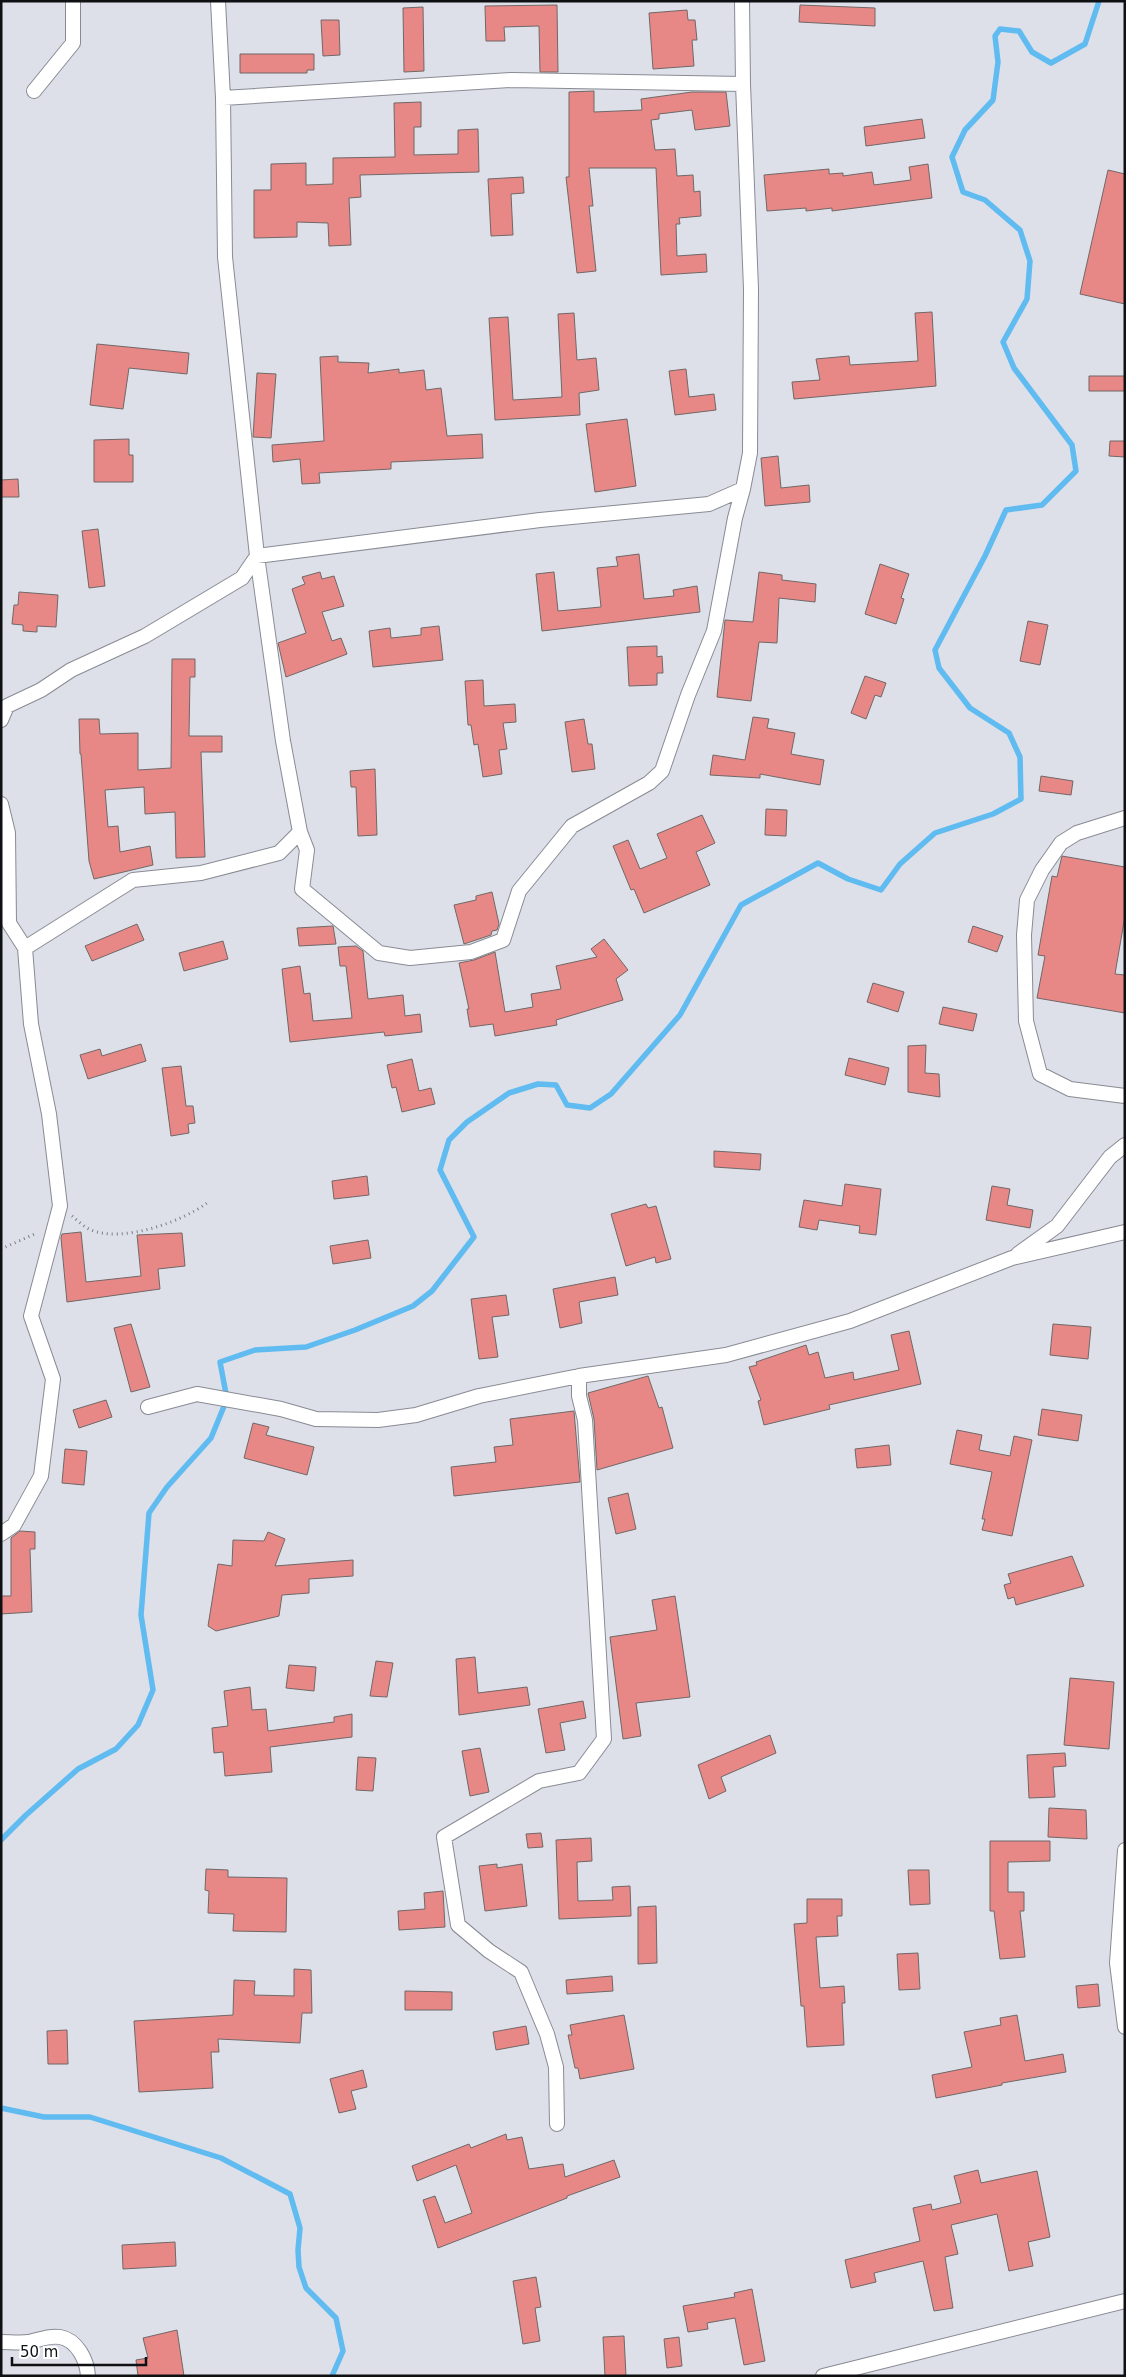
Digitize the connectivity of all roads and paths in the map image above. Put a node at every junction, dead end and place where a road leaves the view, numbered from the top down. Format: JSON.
{"nodes":[{"id":1,"x":73,"y":1,"type":"edge"},
{"id":2,"x":218,"y":1,"type":"edge"},
{"id":3,"x":742,"y":1,"type":"edge"},
{"id":4,"x":743,"y":84,"type":"junction"},
{"id":5,"x":34,"y":91,"type":"dead end"},
{"id":6,"x":223,"y":98,"type":"junction"},
{"id":7,"x":743,"y":489,"type":"junction"},
{"id":8,"x":257,"y":556,"type":"junction"},
{"id":9,"x":3,"y":707,"type":"edge"},
{"id":10,"x":1,"y":720,"type":"edge"},
{"id":11,"x":1,"y":804,"type":"edge"},
{"id":12,"x":1125,"y":818,"type":"edge"},
{"id":13,"x":300,"y":832,"type":"junction"},
{"id":14,"x":5,"y":923,"type":"edge"},
{"id":15,"x":25,"y":948,"type":"junction"},
{"id":16,"x":1125,"y":1096,"type":"edge"},
{"id":17,"x":1125,"y":1145,"type":"edge"},
{"id":18,"x":208,"y":1203,"type":"dead end"},
{"id":19,"x":60,"y":1206,"type":"junction"},
{"id":20,"x":54,"y":1225,"type":"junction"},
{"id":21,"x":1125,"y":1232,"type":"edge"},
{"id":22,"x":1,"y":1249,"type":"edge"},
{"id":23,"x":1012,"y":1258,"type":"junction"},
{"id":24,"x":579,"y":1376,"type":"junction"},
{"id":25,"x":148,"y":1407,"type":"dead end"},
{"id":26,"x":1,"y":1534,"type":"edge"},
{"id":27,"x":1125,"y":1850,"type":"edge"},
{"id":28,"x":1125,"y":2027,"type":"edge"},
{"id":29,"x":557,"y":2124,"type":"dead end"},
{"id":30,"x":1125,"y":2301,"type":"edge"},
{"id":31,"x":1,"y":2342,"type":"edge"},
{"id":32,"x":88,"y":2376,"type":"edge"},
{"id":33,"x":823,"y":2376,"type":"edge"}],
"edges":[{"from":1,"to":5,"type":"street"},
{"from":2,"to":6,"type":"street"},
{"from":3,"to":4,"type":"street"},
{"from":4,"to":6,"type":"street"},
{"from":4,"to":7,"type":"street"},
{"from":6,"to":8,"type":"street"},
{"from":7,"to":8,"type":"street"},
{"from":7,"to":13,"type":"street"},
{"from":8,"to":9,"type":"street"},
{"from":8,"to":13,"type":"street"},
{"from":9,"to":10,"type":"street"},
{"from":11,"to":14,"type":"street"},
{"from":12,"to":16,"type":"street"},
{"from":13,"to":15,"type":"street"},
{"from":14,"to":15,"type":"street"},
{"from":15,"to":19,"type":"street"},
{"from":17,"to":23,"type":"street"},
{"from":18,"to":19,"type":"path"},
{"from":19,"to":20,"type":"street"},
{"from":20,"to":22,"type":"path"},
{"from":20,"to":26,"type":"street"},
{"from":21,"to":23,"type":"street"},
{"from":23,"to":24,"type":"street"},
{"from":24,"to":25,"type":"street"},
{"from":24,"to":29,"type":"street"},
{"from":27,"to":28,"type":"street"},
{"from":30,"to":33,"type":"street"},
{"from":31,"to":32,"type":"street"}]}
